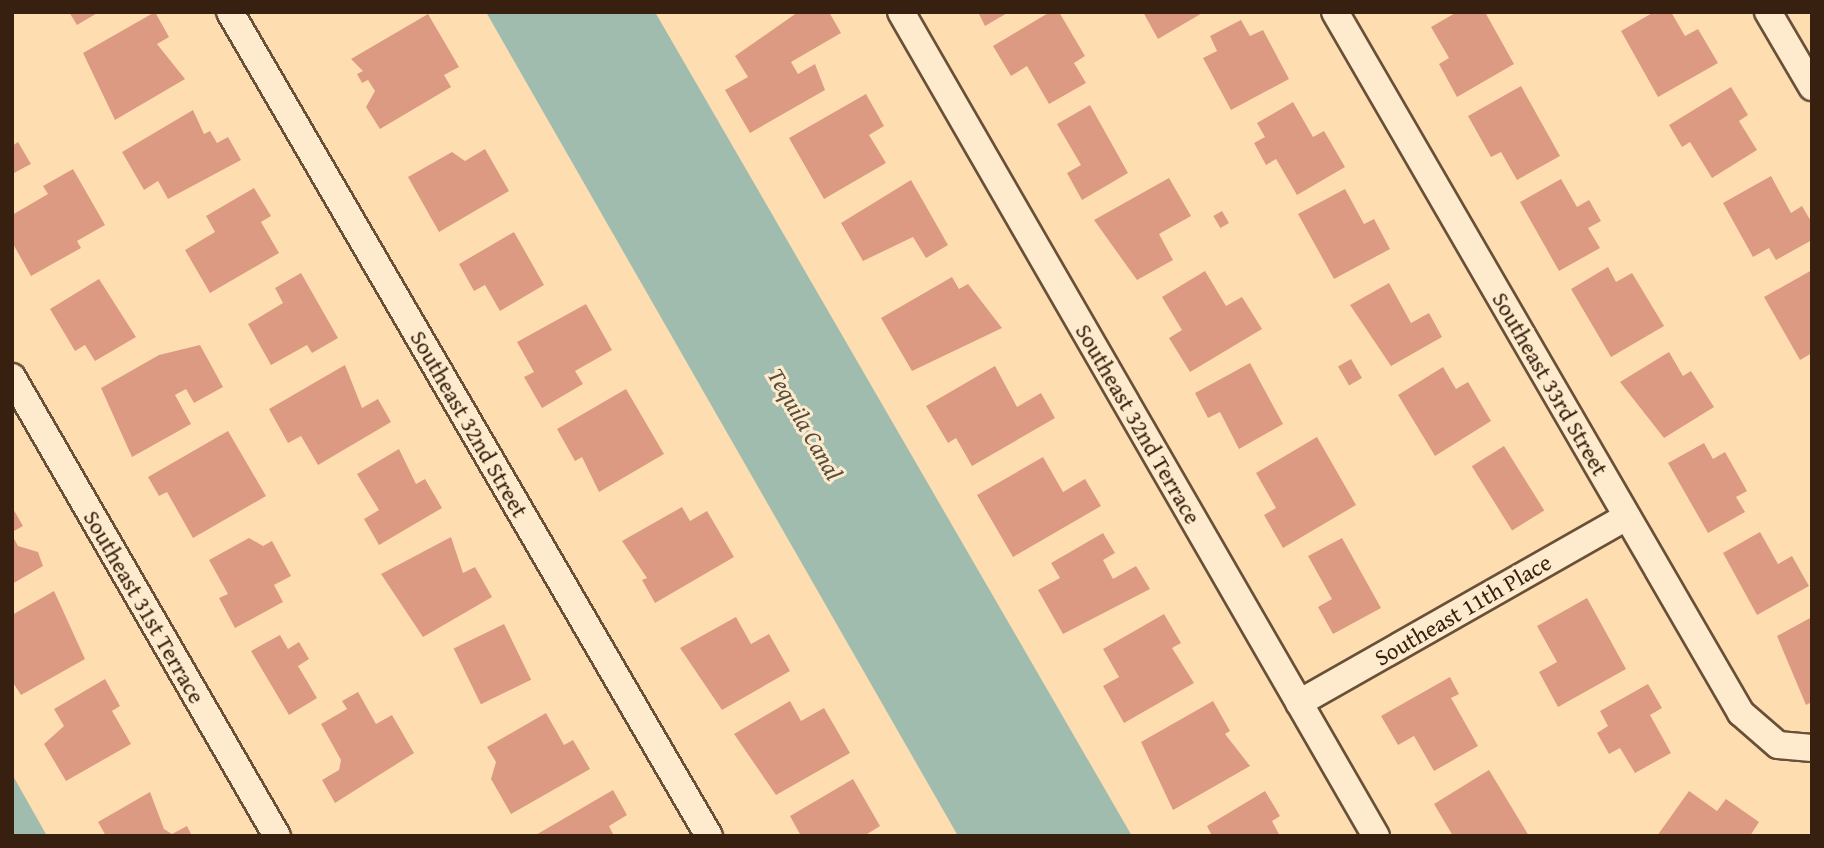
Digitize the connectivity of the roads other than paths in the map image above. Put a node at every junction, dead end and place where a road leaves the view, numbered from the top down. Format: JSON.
{"nodes":[{"id":1,"x":230,"y":12,"type":"edge"},
{"id":2,"x":901,"y":12,"type":"edge"},
{"id":3,"x":1335,"y":12,"type":"edge"},
{"id":4,"x":1768,"y":12,"type":"edge"},
{"id":5,"x":1812,"y":87,"type":"edge"},
{"id":6,"x":12,"y":377,"type":"edge"},
{"id":7,"x":1627,"y":517,"type":"junction"},
{"id":8,"x":1299,"y":704,"type":"junction"},
{"id":9,"x":1812,"y":748,"type":"edge"},
{"id":10,"x":276,"y":836,"type":"edge"},
{"id":11,"x":709,"y":836,"type":"edge"},
{"id":12,"x":1376,"y":836,"type":"edge"}],
"edges":[{"from":1,"to":11,"type":"street","name":"Southeast 32nd Street"},
{"from":2,"to":8,"type":"street","name":"Southeast 32nd Terrace"},
{"from":3,"to":7,"type":"street","name":"Southeast 33rd Street"},
{"from":4,"to":5,"type":"street"},
{"from":6,"to":10,"type":"street","name":"Southeast 31st Terrace"},
{"from":7,"to":8,"type":"street","name":"Southeast 11th Place"},
{"from":7,"to":9,"type":"street","name":"Southeast 33rd Street"},
{"from":8,"to":12,"type":"street","name":"Southeast 32nd Terrace"}]}
